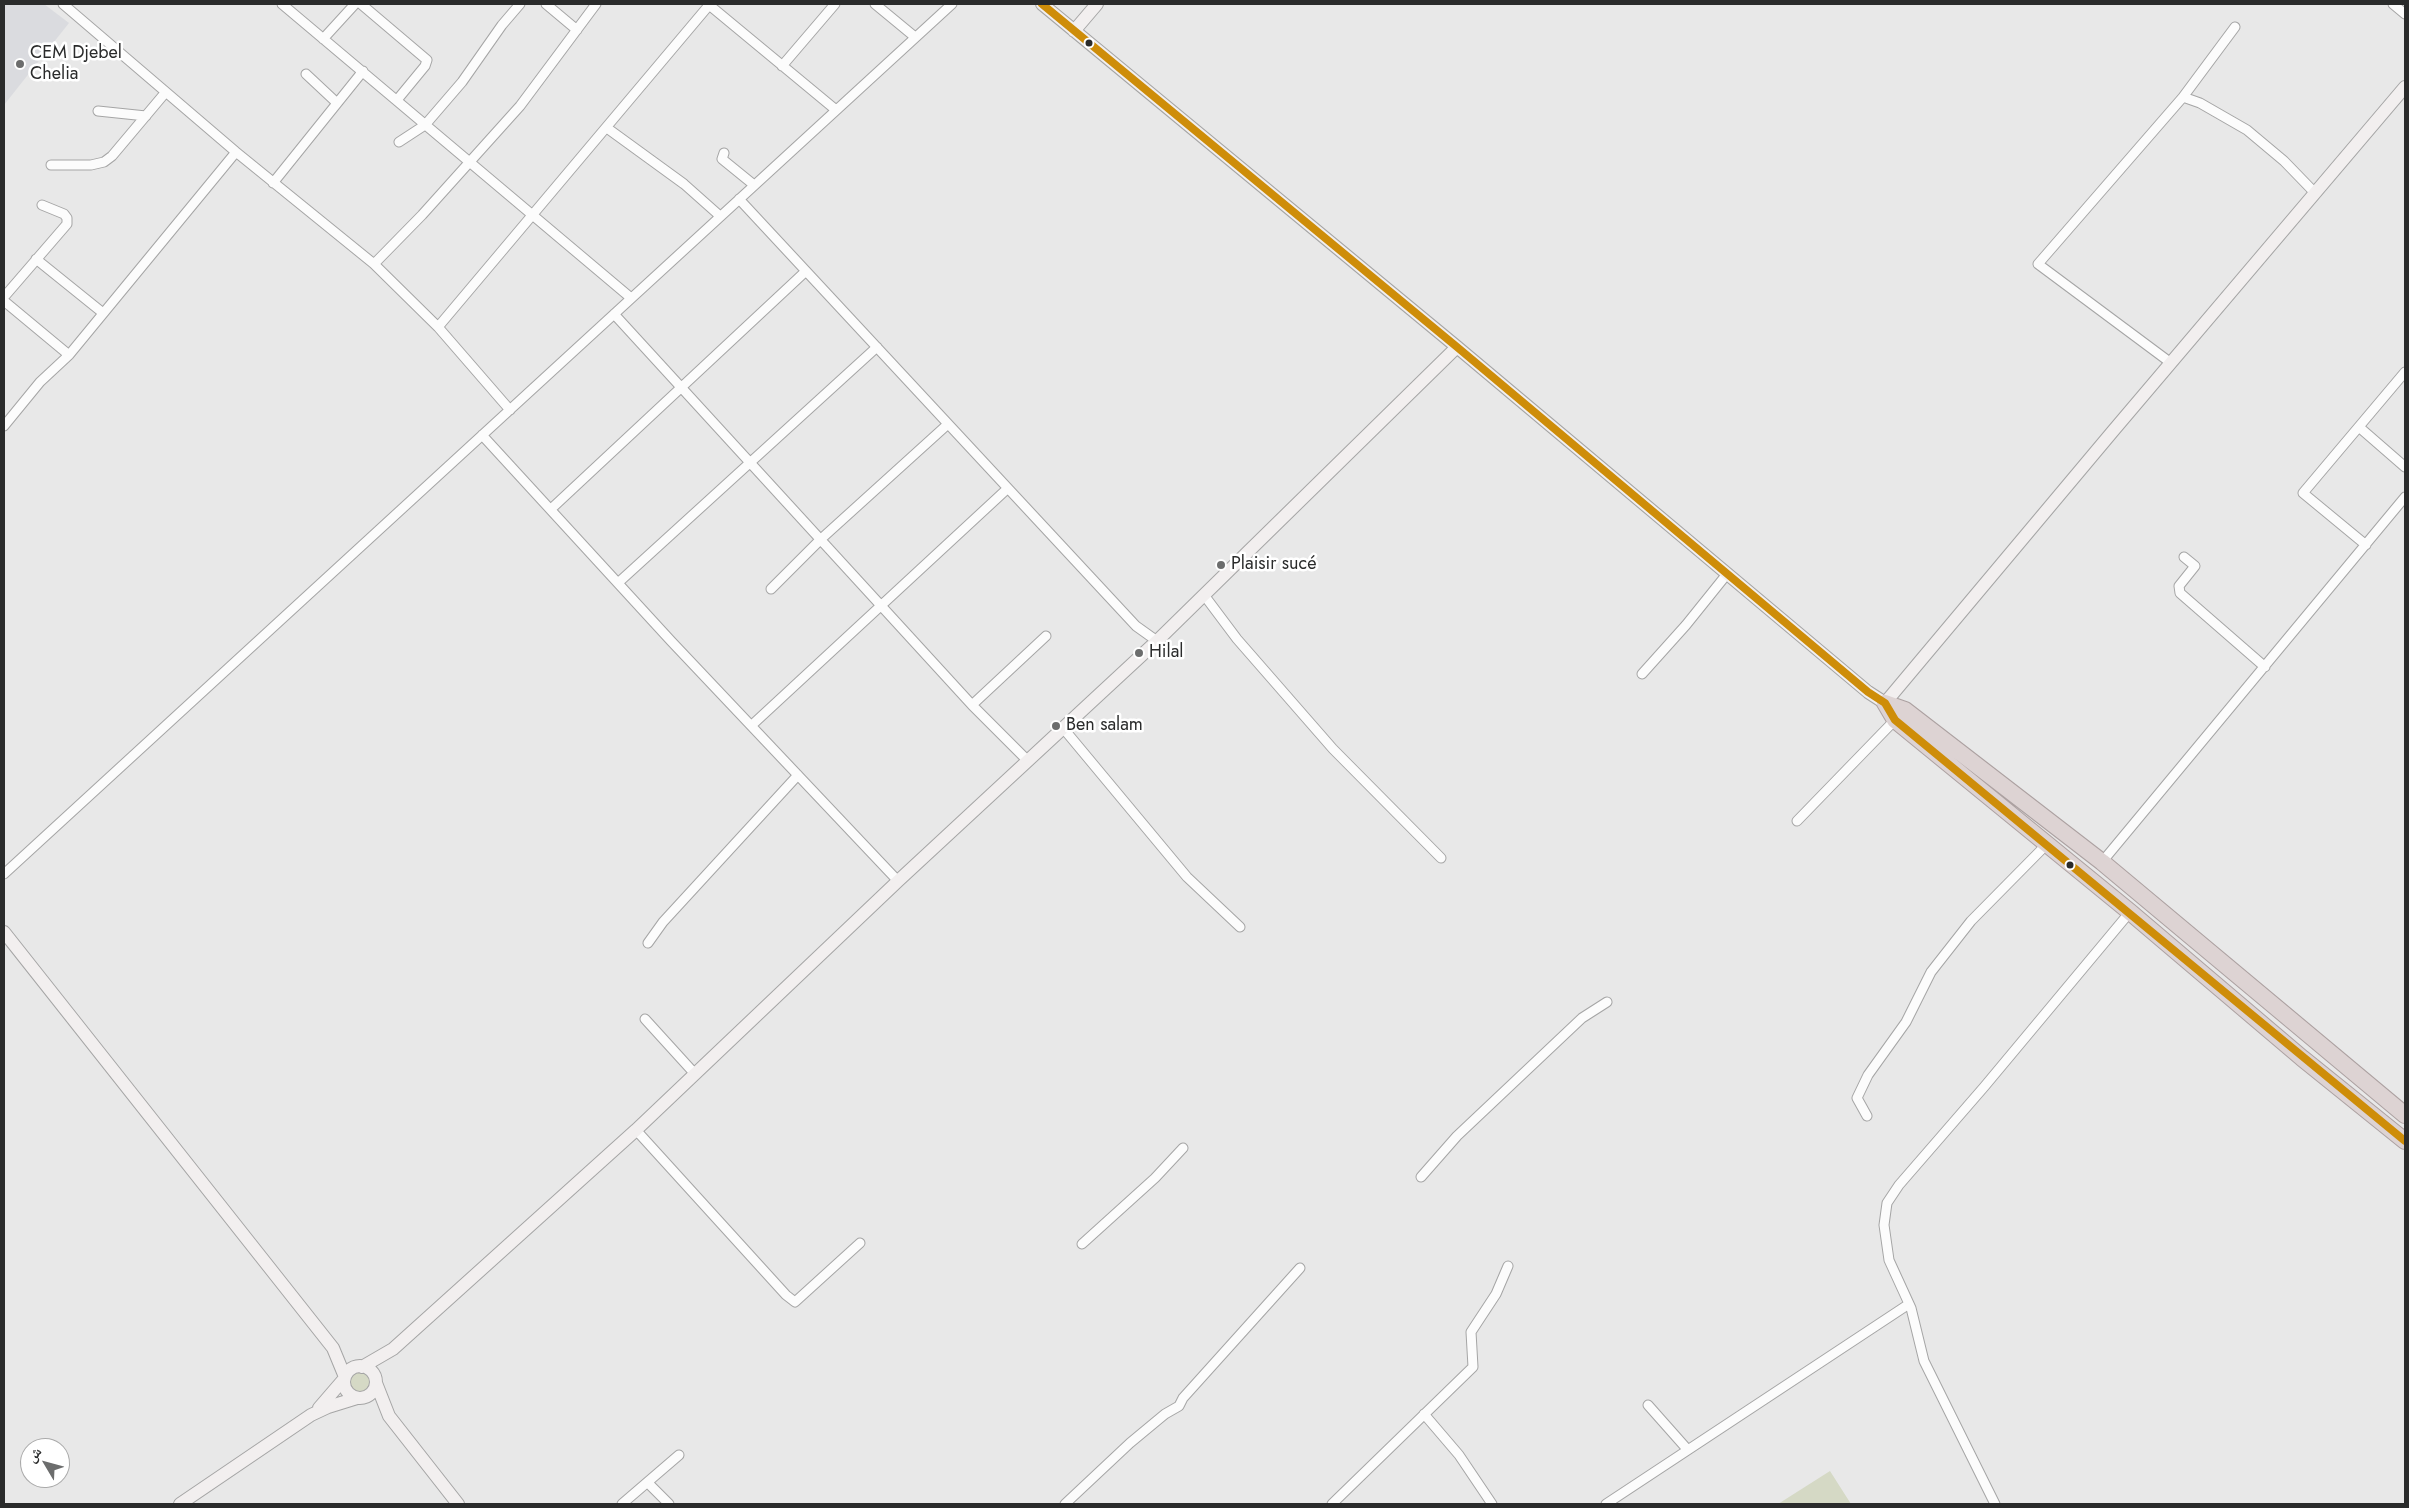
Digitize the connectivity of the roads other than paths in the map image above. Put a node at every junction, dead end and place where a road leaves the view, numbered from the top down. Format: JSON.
{"nodes":[{"id":1,"x":63,"y":4,"type":"edge"},
{"id":2,"x":282,"y":4,"type":"edge"},
{"id":3,"x":355,"y":4,"type":"edge"},
{"id":4,"x":361,"y":4,"type":"edge"},
{"id":5,"x":520,"y":4,"type":"edge"},
{"id":6,"x":546,"y":4,"type":"edge"},
{"id":7,"x":596,"y":4,"type":"edge"},
{"id":8,"x":709,"y":4,"type":"edge"},
{"id":9,"x":835,"y":4,"type":"edge"},
{"id":10,"x":875,"y":4,"type":"edge"},
{"id":11,"x":952,"y":4,"type":"edge"},
{"id":12,"x":1042,"y":4,"type":"edge"},
{"id":13,"x":1097,"y":4,"type":"edge"},
{"id":14,"x":2393,"y":4,"type":"edge"},
{"id":15,"x":2405,"y":14,"type":"edge"},
{"id":16,"x":2235,"y":27,"type":"dead end"},
{"id":17,"x":577,"y":30,"type":"junction"},
{"id":18,"x":1074,"y":31,"type":"junction"},
{"id":19,"x":915,"y":37,"type":"junction"},
{"id":20,"x":323,"y":39,"type":"junction"},
{"id":21,"x":782,"y":66,"type":"junction"},
{"id":22,"x":363,"y":71,"type":"junction"},
{"id":23,"x":306,"y":74,"type":"dead end"},
{"id":24,"x":2405,"y":87,"type":"edge"},
{"id":25,"x":165,"y":93,"type":"junction"},
{"id":26,"x":2183,"y":98,"type":"junction"},
{"id":27,"x":397,"y":100,"type":"junction"},
{"id":28,"x":337,"y":103,"type":"junction"},
{"id":29,"x":836,"y":110,"type":"junction"},
{"id":30,"x":98,"y":111,"type":"dead end"},
{"id":31,"x":146,"y":116,"type":"junction"},
{"id":32,"x":425,"y":125,"type":"junction"},
{"id":33,"x":607,"y":128,"type":"junction"},
{"id":34,"x":399,"y":142,"type":"dead end"},
{"id":35,"x":236,"y":152,"type":"junction"},
{"id":36,"x":724,"y":153,"type":"dead end"},
{"id":37,"x":469,"y":162,"type":"junction"},
{"id":38,"x":51,"y":165,"type":"dead end"},
{"id":39,"x":273,"y":183,"type":"junction"},
{"id":40,"x":754,"y":185,"type":"junction"},
{"id":41,"x":2315,"y":193,"type":"junction"},
{"id":42,"x":739,"y":199,"type":"junction"},
{"id":43,"x":42,"y":205,"type":"dead end"},
{"id":44,"x":533,"y":216,"type":"junction"},
{"id":45,"x":720,"y":216,"type":"junction"},
{"id":46,"x":36,"y":259,"type":"junction"},
{"id":47,"x":374,"y":264,"type":"junction"},
{"id":48,"x":806,"y":271,"type":"junction"},
{"id":49,"x":4,"y":297,"type":"edge"},
{"id":50,"x":631,"y":298,"type":"junction"},
{"id":51,"x":4,"y":301,"type":"edge"},
{"id":52,"x":103,"y":313,"type":"junction"},
{"id":53,"x":614,"y":314,"type":"junction"},
{"id":54,"x":438,"y":327,"type":"junction"},
{"id":55,"x":878,"y":347,"type":"junction"},
{"id":56,"x":1457,"y":347,"type":"junction"},
{"id":57,"x":69,"y":354,"type":"junction"},
{"id":58,"x":2171,"y":363,"type":"junction"},
{"id":59,"x":2405,"y":372,"type":"edge"},
{"id":60,"x":682,"y":387,"type":"junction"},
{"id":61,"x":510,"y":410,"type":"junction"},
{"id":62,"x":948,"y":424,"type":"junction"},
{"id":63,"x":4,"y":426,"type":"edge"},
{"id":64,"x":2359,"y":427,"type":"junction"},
{"id":65,"x":482,"y":435,"type":"junction"},
{"id":66,"x":753,"y":463,"type":"junction"},
{"id":67,"x":2405,"y":467,"type":"edge"},
{"id":68,"x":1007,"y":489,"type":"junction"},
{"id":69,"x":2405,"y":497,"type":"edge"},
{"id":70,"x":551,"y":509,"type":"junction"},
{"id":71,"x":821,"y":539,"type":"junction"},
{"id":72,"x":2366,"y":545,"type":"junction"},
{"id":73,"x":2184,"y":556,"type":"dead end"},
{"id":74,"x":1727,"y":574,"type":"junction"},
{"id":75,"x":619,"y":582,"type":"junction"},
{"id":76,"x":771,"y":589,"type":"dead end"},
{"id":77,"x":1204,"y":595,"type":"junction"},
{"id":78,"x":882,"y":606,"type":"junction"},
{"id":79,"x":1046,"y":636,"type":"dead end"},
{"id":80,"x":1157,"y":641,"type":"junction"},
{"id":81,"x":2265,"y":667,"type":"junction"},
{"id":82,"x":1642,"y":674,"type":"dead end"},
{"id":83,"x":1885,"y":703,"type":"junction"},
{"id":84,"x":972,"y":705,"type":"junction"},
{"id":85,"x":1895,"y":720,"type":"junction"},
{"id":86,"x":752,"y":725,"type":"junction"},
{"id":87,"x":1063,"y":728,"type":"junction"},
{"id":88,"x":1028,"y":761,"type":"junction"},
{"id":89,"x":798,"y":775,"type":"junction"},
{"id":90,"x":1796,"y":821,"type":"dead end"},
{"id":91,"x":2047,"y":844,"type":"junction"},
{"id":92,"x":1441,"y":858,"type":"dead end"},
{"id":93,"x":2102,"y":862,"type":"junction"},
{"id":94,"x":4,"y":874,"type":"edge"},
{"id":95,"x":898,"y":881,"type":"junction"},
{"id":96,"x":2130,"y":912,"type":"junction"},
{"id":97,"x":1240,"y":927,"type":"dead end"},
{"id":98,"x":4,"y":932,"type":"edge"},
{"id":99,"x":648,"y":943,"type":"dead end"},
{"id":100,"x":1607,"y":1002,"type":"dead end"},
{"id":101,"x":645,"y":1019,"type":"dead end"},
{"id":102,"x":695,"y":1074,"type":"junction"},
{"id":103,"x":2405,"y":1115,"type":"edge"},
{"id":104,"x":1867,"y":1116,"type":"dead end"},
{"id":105,"x":636,"y":1130,"type":"junction"},
{"id":106,"x":2405,"y":1141,"type":"edge"},
{"id":107,"x":1183,"y":1148,"type":"dead end"},
{"id":108,"x":1421,"y":1177,"type":"dead end"},
{"id":109,"x":860,"y":1243,"type":"dead end"},
{"id":110,"x":1082,"y":1244,"type":"dead end"},
{"id":111,"x":1508,"y":1266,"type":"dead end"},
{"id":112,"x":1300,"y":1268,"type":"dead end"},
{"id":113,"x":1909,"y":1304,"type":"junction"},
{"id":114,"x":333,"y":1348,"type":"junction"},
{"id":115,"x":393,"y":1349,"type":"junction"},
{"id":116,"x":362,"y":1366,"type":"junction"},
{"id":117,"x":344,"y":1378,"type":"junction"},
{"id":118,"x":376,"y":1381,"type":"junction"},
{"id":119,"x":359,"y":1398,"type":"junction"},
{"id":120,"x":1648,"y":1406,"type":"dead end"},
{"id":121,"x":1424,"y":1414,"type":"junction"},
{"id":122,"x":311,"y":1415,"type":"junction"},
{"id":123,"x":389,"y":1416,"type":"junction"},
{"id":124,"x":1687,"y":1449,"type":"junction"},
{"id":125,"x":679,"y":1454,"type":"dead end"},
{"id":126,"x":648,"y":1483,"type":"junction"},
{"id":127,"x":180,"y":1504,"type":"edge"},
{"id":128,"x":458,"y":1504,"type":"edge"},
{"id":129,"x":622,"y":1504,"type":"edge"},
{"id":130,"x":669,"y":1504,"type":"edge"},
{"id":131,"x":1065,"y":1504,"type":"edge"},
{"id":132,"x":1332,"y":1504,"type":"edge"},
{"id":133,"x":1492,"y":1504,"type":"edge"},
{"id":134,"x":1606,"y":1504,"type":"edge"},
{"id":135,"x":1995,"y":1504,"type":"edge"}],
"edges":[{"from":1,"to":25,"type":"street"},
{"from":2,"to":20,"type":"street"},
{"from":3,"to":20,"type":"street"},
{"from":4,"to":27,"type":"street"},
{"from":5,"to":32,"type":"street"},
{"from":6,"to":17,"type":"street"},
{"from":7,"to":17,"type":"street"},
{"from":8,"to":21,"type":"street"},
{"from":8,"to":33,"type":"street"},
{"from":9,"to":21,"type":"street"},
{"from":10,"to":19,"type":"street"},
{"from":11,"to":19,"type":"street"},
{"from":12,"to":18,"type":"main road"},
{"from":13,"to":18,"type":"main road"},
{"from":14,"to":15,"type":"street"},
{"from":16,"to":26,"type":"street"},
{"from":17,"to":37,"type":"street"},
{"from":18,"to":56,"type":"main road"},
{"from":19,"to":29,"type":"street"},
{"from":20,"to":22,"type":"street"},
{"from":21,"to":29,"type":"street"},
{"from":22,"to":27,"type":"street"},
{"from":22,"to":28,"type":"street"},
{"from":23,"to":28,"type":"street"},
{"from":24,"to":41,"type":"main road"},
{"from":25,"to":31,"type":"street"},
{"from":25,"to":35,"type":"street"},
{"from":26,"to":41,"type":"street"},
{"from":26,"to":58,"type":"street"},
{"from":27,"to":32,"type":"street"},
{"from":28,"to":39,"type":"street"},
{"from":29,"to":40,"type":"street"},
{"from":30,"to":31,"type":"street"},
{"from":31,"to":38,"type":"street"},
{"from":32,"to":34,"type":"street"},
{"from":32,"to":37,"type":"street"},
{"from":33,"to":44,"type":"street"},
{"from":33,"to":45,"type":"street"},
{"from":35,"to":39,"type":"street"},
{"from":35,"to":52,"type":"street"},
{"from":36,"to":40,"type":"street"},
{"from":37,"to":44,"type":"street"},
{"from":37,"to":47,"type":"street"},
{"from":39,"to":47,"type":"street"},
{"from":40,"to":42,"type":"street"},
{"from":41,"to":58,"type":"main road"},
{"from":42,"to":45,"type":"street"},
{"from":42,"to":48,"type":"street"},
{"from":43,"to":46,"type":"street"},
{"from":44,"to":50,"type":"street"},
{"from":44,"to":54,"type":"street"},
{"from":45,"to":50,"type":"street"},
{"from":46,"to":49,"type":"street"},
{"from":46,"to":52,"type":"street"},
{"from":47,"to":54,"type":"street"},
{"from":48,"to":55,"type":"street"},
{"from":48,"to":60,"type":"street"},
{"from":50,"to":53,"type":"street"},
{"from":51,"to":57,"type":"street"},
{"from":52,"to":57,"type":"street"},
{"from":53,"to":60,"type":"street"},
{"from":53,"to":61,"type":"street"},
{"from":54,"to":61,"type":"street"},
{"from":55,"to":62,"type":"street"},
{"from":55,"to":66,"type":"street"},
{"from":56,"to":74,"type":"main road"},
{"from":56,"to":77,"type":"main road"},
{"from":57,"to":63,"type":"street"},
{"from":58,"to":83,"type":"main road"},
{"from":59,"to":64,"type":"street"},
{"from":60,"to":66,"type":"street"},
{"from":60,"to":70,"type":"street"},
{"from":61,"to":65,"type":"street"},
{"from":62,"to":68,"type":"street"},
{"from":62,"to":71,"type":"street"},
{"from":64,"to":67,"type":"street"},
{"from":64,"to":72,"type":"street"},
{"from":65,"to":70,"type":"street"},
{"from":65,"to":94,"type":"street"},
{"from":66,"to":71,"type":"street"},
{"from":66,"to":75,"type":"street"},
{"from":68,"to":78,"type":"street"},
{"from":68,"to":80,"type":"street"},
{"from":69,"to":72,"type":"street"},
{"from":70,"to":75,"type":"street"},
{"from":71,"to":76,"type":"street"},
{"from":71,"to":78,"type":"street"},
{"from":72,"to":81,"type":"street"},
{"from":73,"to":81,"type":"street"},
{"from":74,"to":82,"type":"street"},
{"from":74,"to":83,"type":"main road"},
{"from":75,"to":86,"type":"street"},
{"from":77,"to":80,"type":"main road"},
{"from":77,"to":92,"type":"street"},
{"from":78,"to":84,"type":"street"},
{"from":78,"to":86,"type":"street"},
{"from":79,"to":84,"type":"street"},
{"from":80,"to":87,"type":"main road"},
{"from":81,"to":93,"type":"street"},
{"from":83,"to":85,"type":"highway"},
{"from":83,"to":93,"type":"highway"},
{"from":84,"to":88,"type":"street"},
{"from":85,"to":90,"type":"street"},
{"from":85,"to":91,"type":"highway"},
{"from":86,"to":89,"type":"street"},
{"from":87,"to":88,"type":"main road"},
{"from":87,"to":97,"type":"street"},
{"from":88,"to":95,"type":"main road"},
{"from":89,"to":95,"type":"street"},
{"from":89,"to":99,"type":"street"},
{"from":91,"to":96,"type":"highway"},
{"from":91,"to":104,"type":"street"},
{"from":93,"to":103,"type":"highway"},
{"from":95,"to":102,"type":"main road"},
{"from":96,"to":106,"type":"highway"},
{"from":96,"to":113,"type":"street"},
{"from":98,"to":114,"type":"main road"},
{"from":100,"to":108,"type":"street"},
{"from":101,"to":102,"type":"street"},
{"from":102,"to":105,"type":"main road"},
{"from":105,"to":109,"type":"street"},
{"from":105,"to":115,"type":"main road"},
{"from":107,"to":110,"type":"street"},
{"from":111,"to":121,"type":"street"},
{"from":112,"to":131,"type":"street"},
{"from":113,"to":124,"type":"street"},
{"from":113,"to":135,"type":"street"},
{"from":114,"to":116,"type":"main road"},
{"from":114,"to":117,"type":"main road"},
{"from":115,"to":116,"type":"main road"},
{"from":115,"to":118,"type":"main road"},
{"from":116,"to":117,"type":"main road"},
{"from":116,"to":118,"type":"main road"},
{"from":117,"to":119,"type":"main road"},
{"from":117,"to":122,"type":"main road"},
{"from":118,"to":119,"type":"main road"},
{"from":118,"to":123,"type":"main road"},
{"from":119,"to":122,"type":"main road"},
{"from":119,"to":123,"type":"main road"},
{"from":120,"to":124,"type":"street"},
{"from":121,"to":132,"type":"street"},
{"from":121,"to":133,"type":"street"},
{"from":122,"to":127,"type":"main road"},
{"from":123,"to":128,"type":"main road"},
{"from":124,"to":134,"type":"street"},
{"from":125,"to":126,"type":"street"},
{"from":126,"to":129,"type":"street"},
{"from":126,"to":130,"type":"street"}]}
